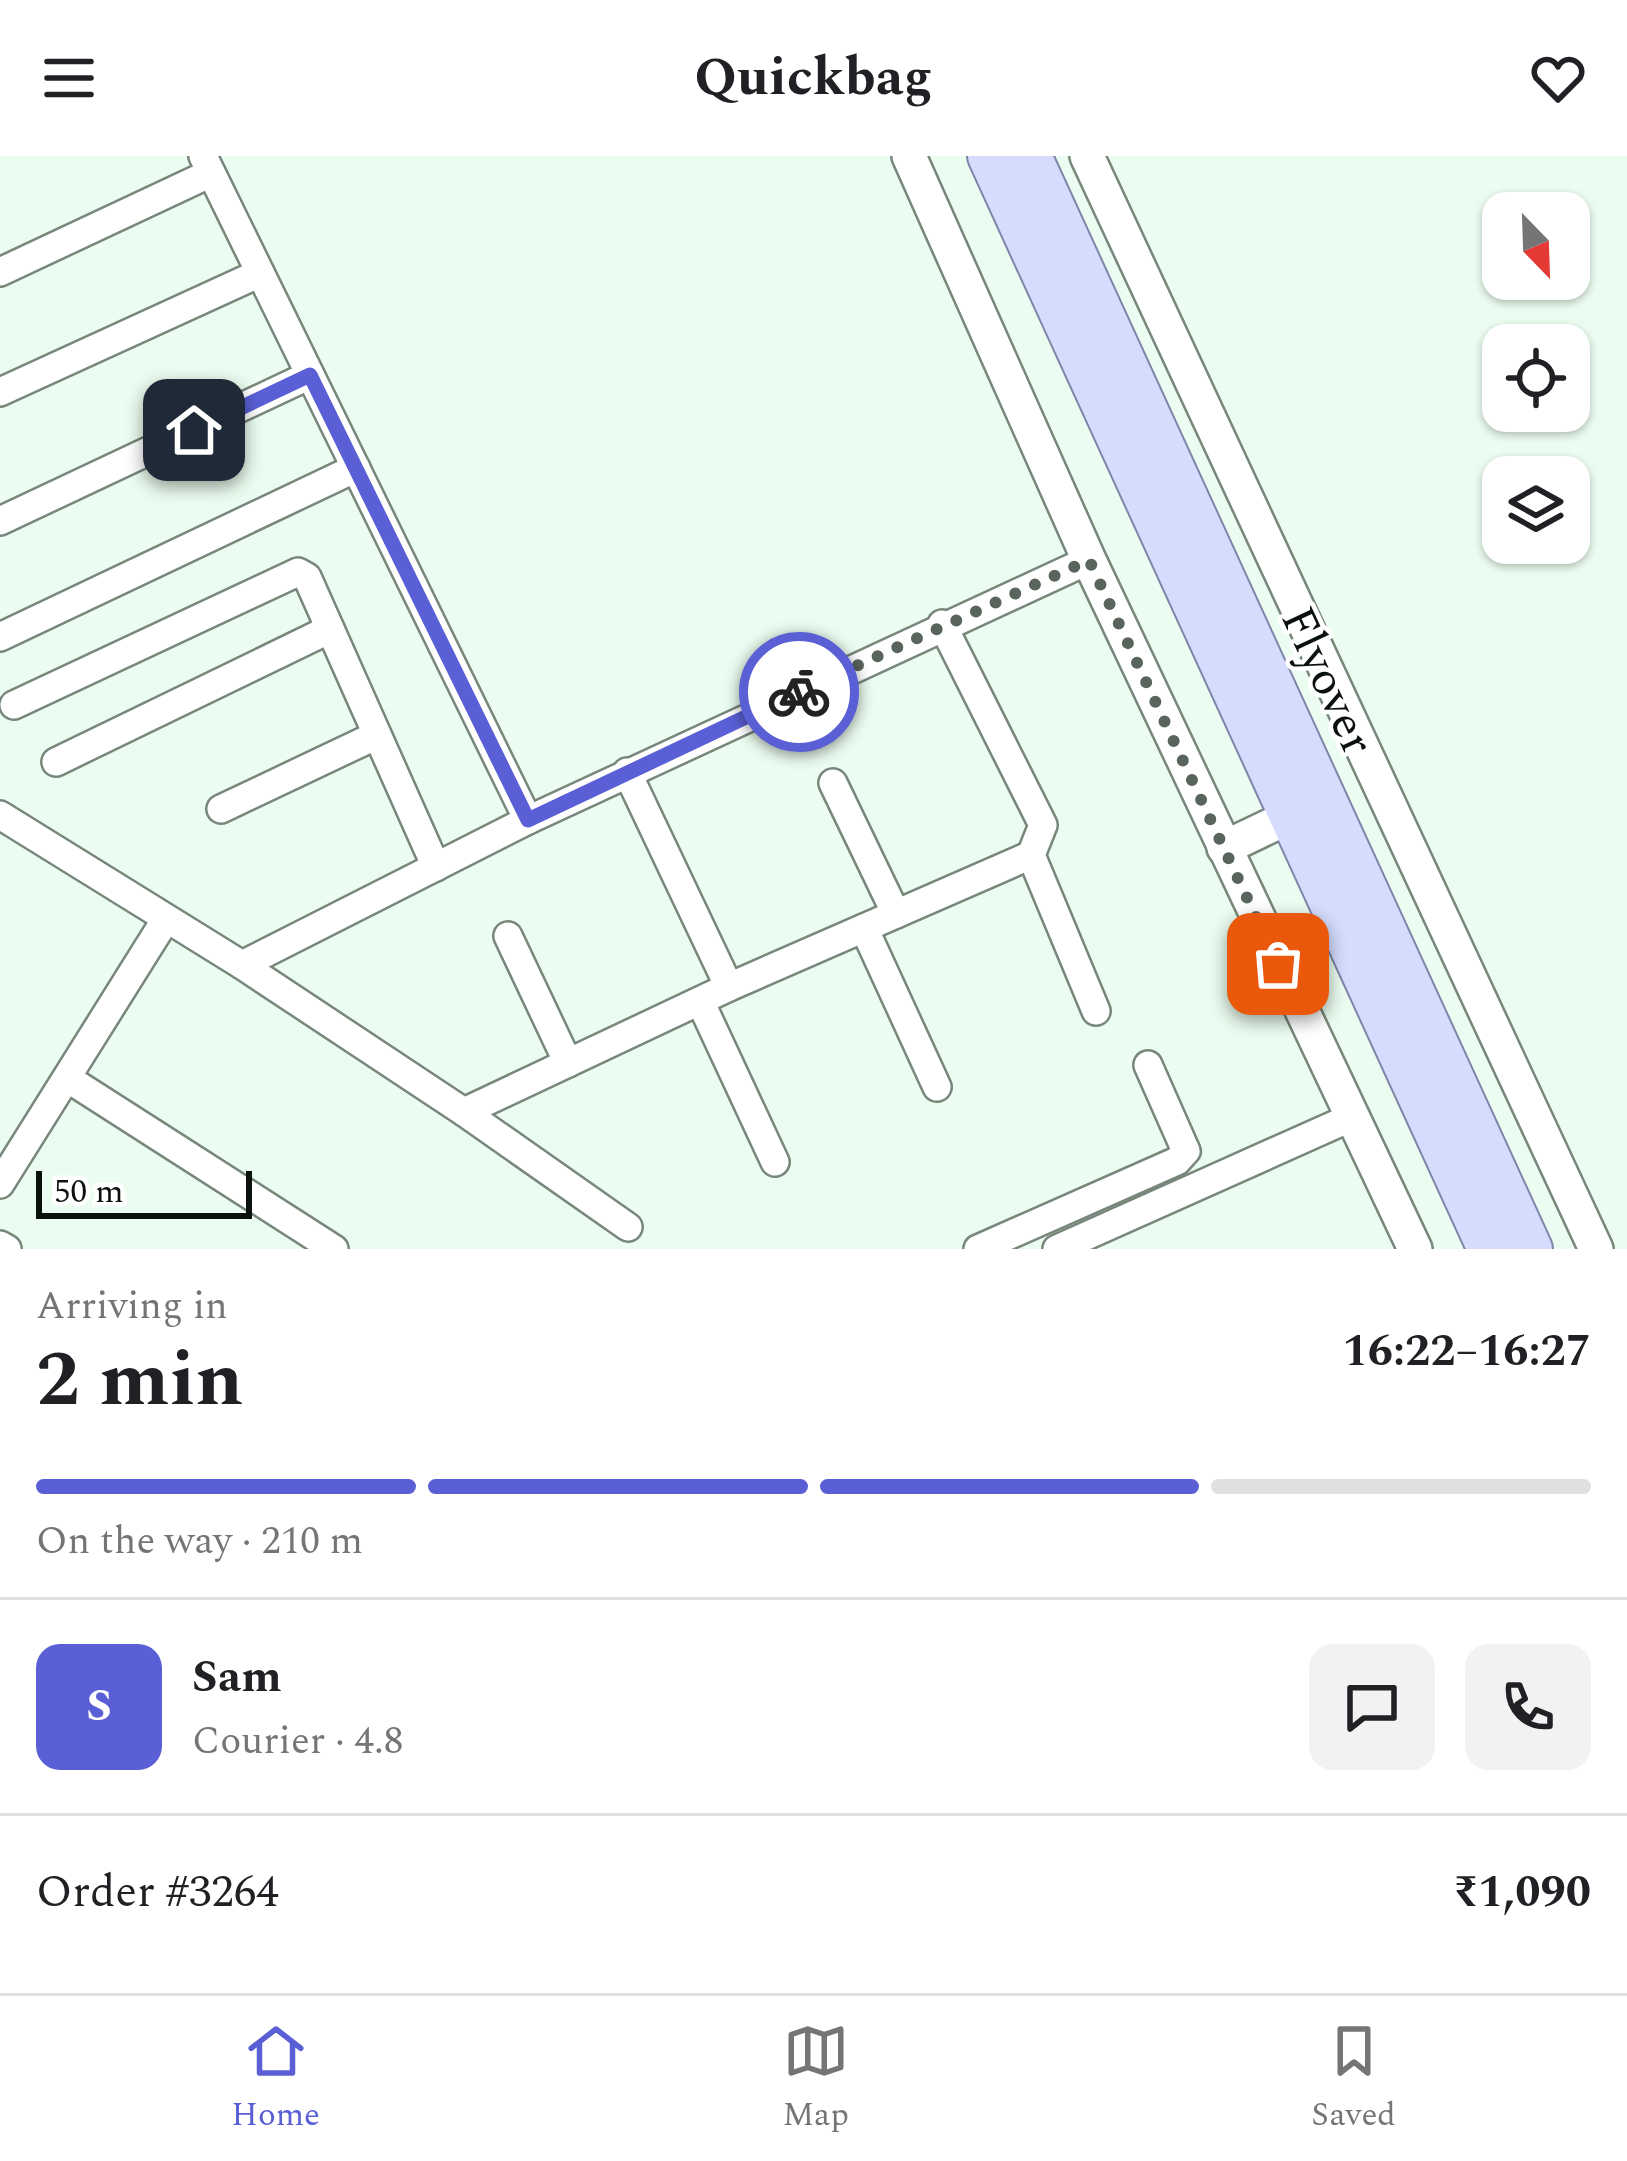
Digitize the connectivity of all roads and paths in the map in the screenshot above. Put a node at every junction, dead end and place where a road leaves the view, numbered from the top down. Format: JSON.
{"nodes":[{"id":1,"x":909,"y":156,"type":"edge"},
{"id":2,"x":989,"y":156,"type":"edge"},
{"id":3,"x":1030,"y":156,"type":"edge"},
{"id":4,"x":1087,"y":156,"type":"edge"},
{"id":5,"x":207,"y":165,"type":"edge"},
{"id":6,"x":0,"y":272,"type":"edge"},
{"id":7,"x":260,"y":273,"type":"junction"},
{"id":8,"x":310,"y":375,"type":"junction"},
{"id":9,"x":0,"y":392,"type":"edge"},
{"id":10,"x":356,"y":468,"type":"junction"},
{"id":11,"x":0,"y":521,"type":"edge"},
{"id":12,"x":1089,"y":560,"type":"junction"},
{"id":13,"x":942,"y":624,"type":"junction"},
{"id":14,"x":330,"y":629,"type":"junction"},
{"id":15,"x":0,"y":638,"type":"edge"},
{"id":16,"x":14,"y":705,"type":"dead end"},
{"id":17,"x":377,"y":735,"type":"junction"},
{"id":18,"x":56,"y":762,"type":"dead end"},
{"id":19,"x":627,"y":772,"type":"junction"},
{"id":20,"x":833,"y":783,"type":"dead end"},
{"id":21,"x":221,"y":809,"type":"dead end"},
{"id":22,"x":0,"y":815,"type":"edge"},
{"id":23,"x":1291,"y":816,"type":"junction"},
{"id":24,"x":528,"y":820,"type":"junction"},
{"id":25,"x":1224,"y":848,"type":"junction"},
{"id":26,"x":1030,"y":854,"type":"junction"},
{"id":27,"x":436,"y":866,"type":"junction"},
{"id":28,"x":896,"y":914,"type":"junction"},
{"id":29,"x":166,"y":919,"type":"junction"},
{"id":30,"x":864,"y":928,"type":"junction"},
{"id":31,"x":508,"y":936,"type":"dead end"},
{"id":32,"x":242,"y":965,"type":"junction"},
{"id":33,"x":729,"y":987,"type":"junction"},
{"id":34,"x":700,"y":1001,"type":"junction"},
{"id":35,"x":1096,"y":1011,"type":"dead end"},
{"id":36,"x":568,"y":1063,"type":"junction"},
{"id":37,"x":1148,"y":1065,"type":"dead end"},
{"id":38,"x":67,"y":1078,"type":"junction"},
{"id":39,"x":937,"y":1087,"type":"dead end"},
{"id":40,"x":464,"y":1112,"type":"junction"},
{"id":41,"x":1350,"y":1118,"type":"junction"},
{"id":42,"x":775,"y":1162,"type":"dead end"},
{"id":43,"x":0,"y":1184,"type":"edge"},
{"id":44,"x":1113,"y":1190,"type":"junction"},
{"id":45,"x":1127,"y":1218,"type":"junction"},
{"id":46,"x":628,"y":1226,"type":"dead end"},
{"id":47,"x":334,"y":1249,"type":"edge"},
{"id":48,"x":977,"y":1249,"type":"edge"},
{"id":49,"x":1058,"y":1249,"type":"edge"},
{"id":50,"x":1415,"y":1249,"type":"edge"},
{"id":51,"x":1489,"y":1249,"type":"edge"},
{"id":52,"x":1531,"y":1249,"type":"edge"},
{"id":53,"x":1596,"y":1249,"type":"edge"}],
"edges":[{"from":1,"to":12,"type":"street"},
{"from":2,"to":23,"type":"main road","name":"Flyover"},
{"from":3,"to":52,"type":"main road","name":"Flyover"},
{"from":4,"to":53,"type":"street"},
{"from":5,"to":6,"type":"street"},
{"from":5,"to":7,"type":"street"},
{"from":7,"to":8,"type":"street"},
{"from":7,"to":9,"type":"street"},
{"from":8,"to":10,"type":"street"},
{"from":8,"to":11,"type":"street"},
{"from":10,"to":15,"type":"street"},
{"from":10,"to":24,"type":"street"},
{"from":12,"to":13,"type":"street"},
{"from":12,"to":25,"type":"street"},
{"from":13,"to":19,"type":"street"},
{"from":13,"to":26,"type":"street"},
{"from":14,"to":16,"type":"street"},
{"from":14,"to":17,"type":"street"},
{"from":14,"to":18,"type":"street"},
{"from":17,"to":21,"type":"street"},
{"from":17,"to":27,"type":"street"},
{"from":19,"to":24,"type":"street"},
{"from":19,"to":33,"type":"street"},
{"from":20,"to":28,"type":"street"},
{"from":22,"to":29,"type":"street"},
{"from":23,"to":25,"type":"street"},
{"from":23,"to":51,"type":"main road","name":"Flyover"},
{"from":24,"to":27,"type":"street"},
{"from":25,"to":41,"type":"street"},
{"from":26,"to":28,"type":"street"},
{"from":26,"to":35,"type":"street"},
{"from":27,"to":32,"type":"street"},
{"from":28,"to":30,"type":"street"},
{"from":29,"to":32,"type":"street"},
{"from":29,"to":38,"type":"street"},
{"from":30,"to":33,"type":"street"},
{"from":30,"to":39,"type":"street"},
{"from":31,"to":36,"type":"street"},
{"from":32,"to":40,"type":"street"},
{"from":33,"to":34,"type":"street"},
{"from":34,"to":36,"type":"street"},
{"from":34,"to":42,"type":"street"},
{"from":36,"to":40,"type":"street"},
{"from":37,"to":44,"type":"street"},
{"from":38,"to":43,"type":"street"},
{"from":38,"to":47,"type":"street"},
{"from":40,"to":46,"type":"street"},
{"from":41,"to":45,"type":"street"},
{"from":41,"to":50,"type":"street"},
{"from":44,"to":45,"type":"street"},
{"from":44,"to":48,"type":"street"},
{"from":45,"to":49,"type":"street"}]}
